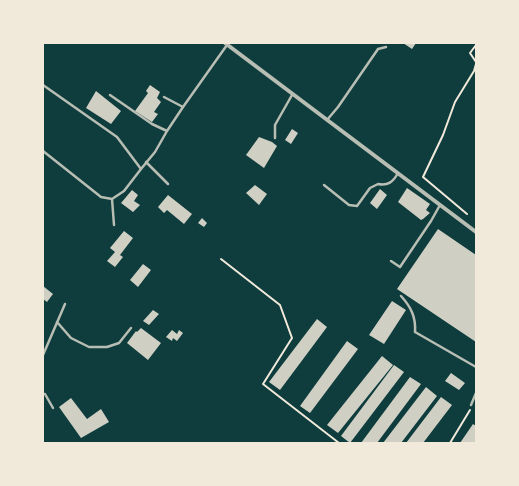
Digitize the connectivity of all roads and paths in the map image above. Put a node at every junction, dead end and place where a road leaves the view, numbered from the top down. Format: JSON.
{"nodes":[{"id":1,"x":226,"y":44,"type":"edge"},
{"id":2,"x":476,"y":45,"type":"edge"},
{"id":3,"x":386,"y":47,"type":"dead end"},
{"id":4,"x":476,"y":63,"type":"edge"},
{"id":5,"x":43,"y":85,"type":"edge"},
{"id":6,"x":110,"y":95,"type":"dead end"},
{"id":7,"x":292,"y":95,"type":"junction"},
{"id":8,"x":164,"y":97,"type":"dead end"},
{"id":9,"x":183,"y":107,"type":"junction"},
{"id":10,"x":326,"y":120,"type":"junction"},
{"id":11,"x":167,"y":131,"type":"junction"},
{"id":12,"x":275,"y":138,"type":"dead end"},
{"id":13,"x":43,"y":151,"type":"edge"},
{"id":14,"x":146,"y":162,"type":"junction"},
{"id":15,"x":141,"y":168,"type":"junction"},
{"id":16,"x":398,"y":173,"type":"junction"},
{"id":17,"x":168,"y":184,"type":"dead end"},
{"id":18,"x":324,"y":185,"type":"dead end"},
{"id":19,"x":112,"y":199,"type":"junction"},
{"id":20,"x":440,"y":205,"type":"junction"},
{"id":21,"x":468,"y":214,"type":"dead end"},
{"id":22,"x":114,"y":225,"type":"dead end"},
{"id":23,"x":476,"y":232,"type":"edge"},
{"id":24,"x":221,"y":259,"type":"dead end"},
{"id":25,"x":391,"y":261,"type":"dead end"},
{"id":26,"x":401,"y":296,"type":"dead end"},
{"id":27,"x":65,"y":304,"type":"dead end"},
{"id":28,"x":57,"y":322,"type":"junction"},
{"id":29,"x":131,"y":328,"type":"dead end"},
{"id":30,"x":43,"y":355,"type":"edge"},
{"id":31,"x":476,"y":367,"type":"edge"},
{"id":32,"x":476,"y":393,"type":"edge"},
{"id":33,"x":43,"y":394,"type":"edge"},
{"id":34,"x":471,"y":405,"type":"joint"},
{"id":35,"x":53,"y":408,"type":"dead end"},
{"id":36,"x":339,"y":443,"type":"edge"},
{"id":37,"x":450,"y":443,"type":"edge"}],
"edges":[{"from":1,"to":7,"type":"street"},
{"from":1,"to":9,"type":"lane"},
{"from":2,"to":4,"type":"path"},
{"from":3,"to":10,"type":"lane"},
{"from":4,"to":21,"type":"path"},
{"from":5,"to":15,"type":"lane"},
{"from":6,"to":11,"type":"lane"},
{"from":7,"to":10,"type":"street"},
{"from":7,"to":12,"type":"lane"},
{"from":8,"to":9,"type":"lane"},
{"from":9,"to":11,"type":"lane"},
{"from":10,"to":16,"type":"street"},
{"from":11,"to":14,"type":"lane"},
{"from":13,"to":19,"type":"lane"},
{"from":14,"to":15,"type":"lane"},
{"from":14,"to":17,"type":"lane"},
{"from":15,"to":19,"type":"lane"},
{"from":16,"to":18,"type":"lane"},
{"from":16,"to":20,"type":"street"},
{"from":19,"to":22,"type":"lane"},
{"from":20,"to":23,"type":"street"},
{"from":20,"to":25,"type":"lane"},
{"from":24,"to":36,"type":"path"},
{"from":26,"to":31,"type":"lane"},
{"from":27,"to":28,"type":"lane"},
{"from":28,"to":29,"type":"lane"},
{"from":28,"to":30,"type":"lane"},
{"from":32,"to":34,"type":"lane"},
{"from":33,"to":35,"type":"lane"},
{"from":34,"to":37,"type":"path"}]}
